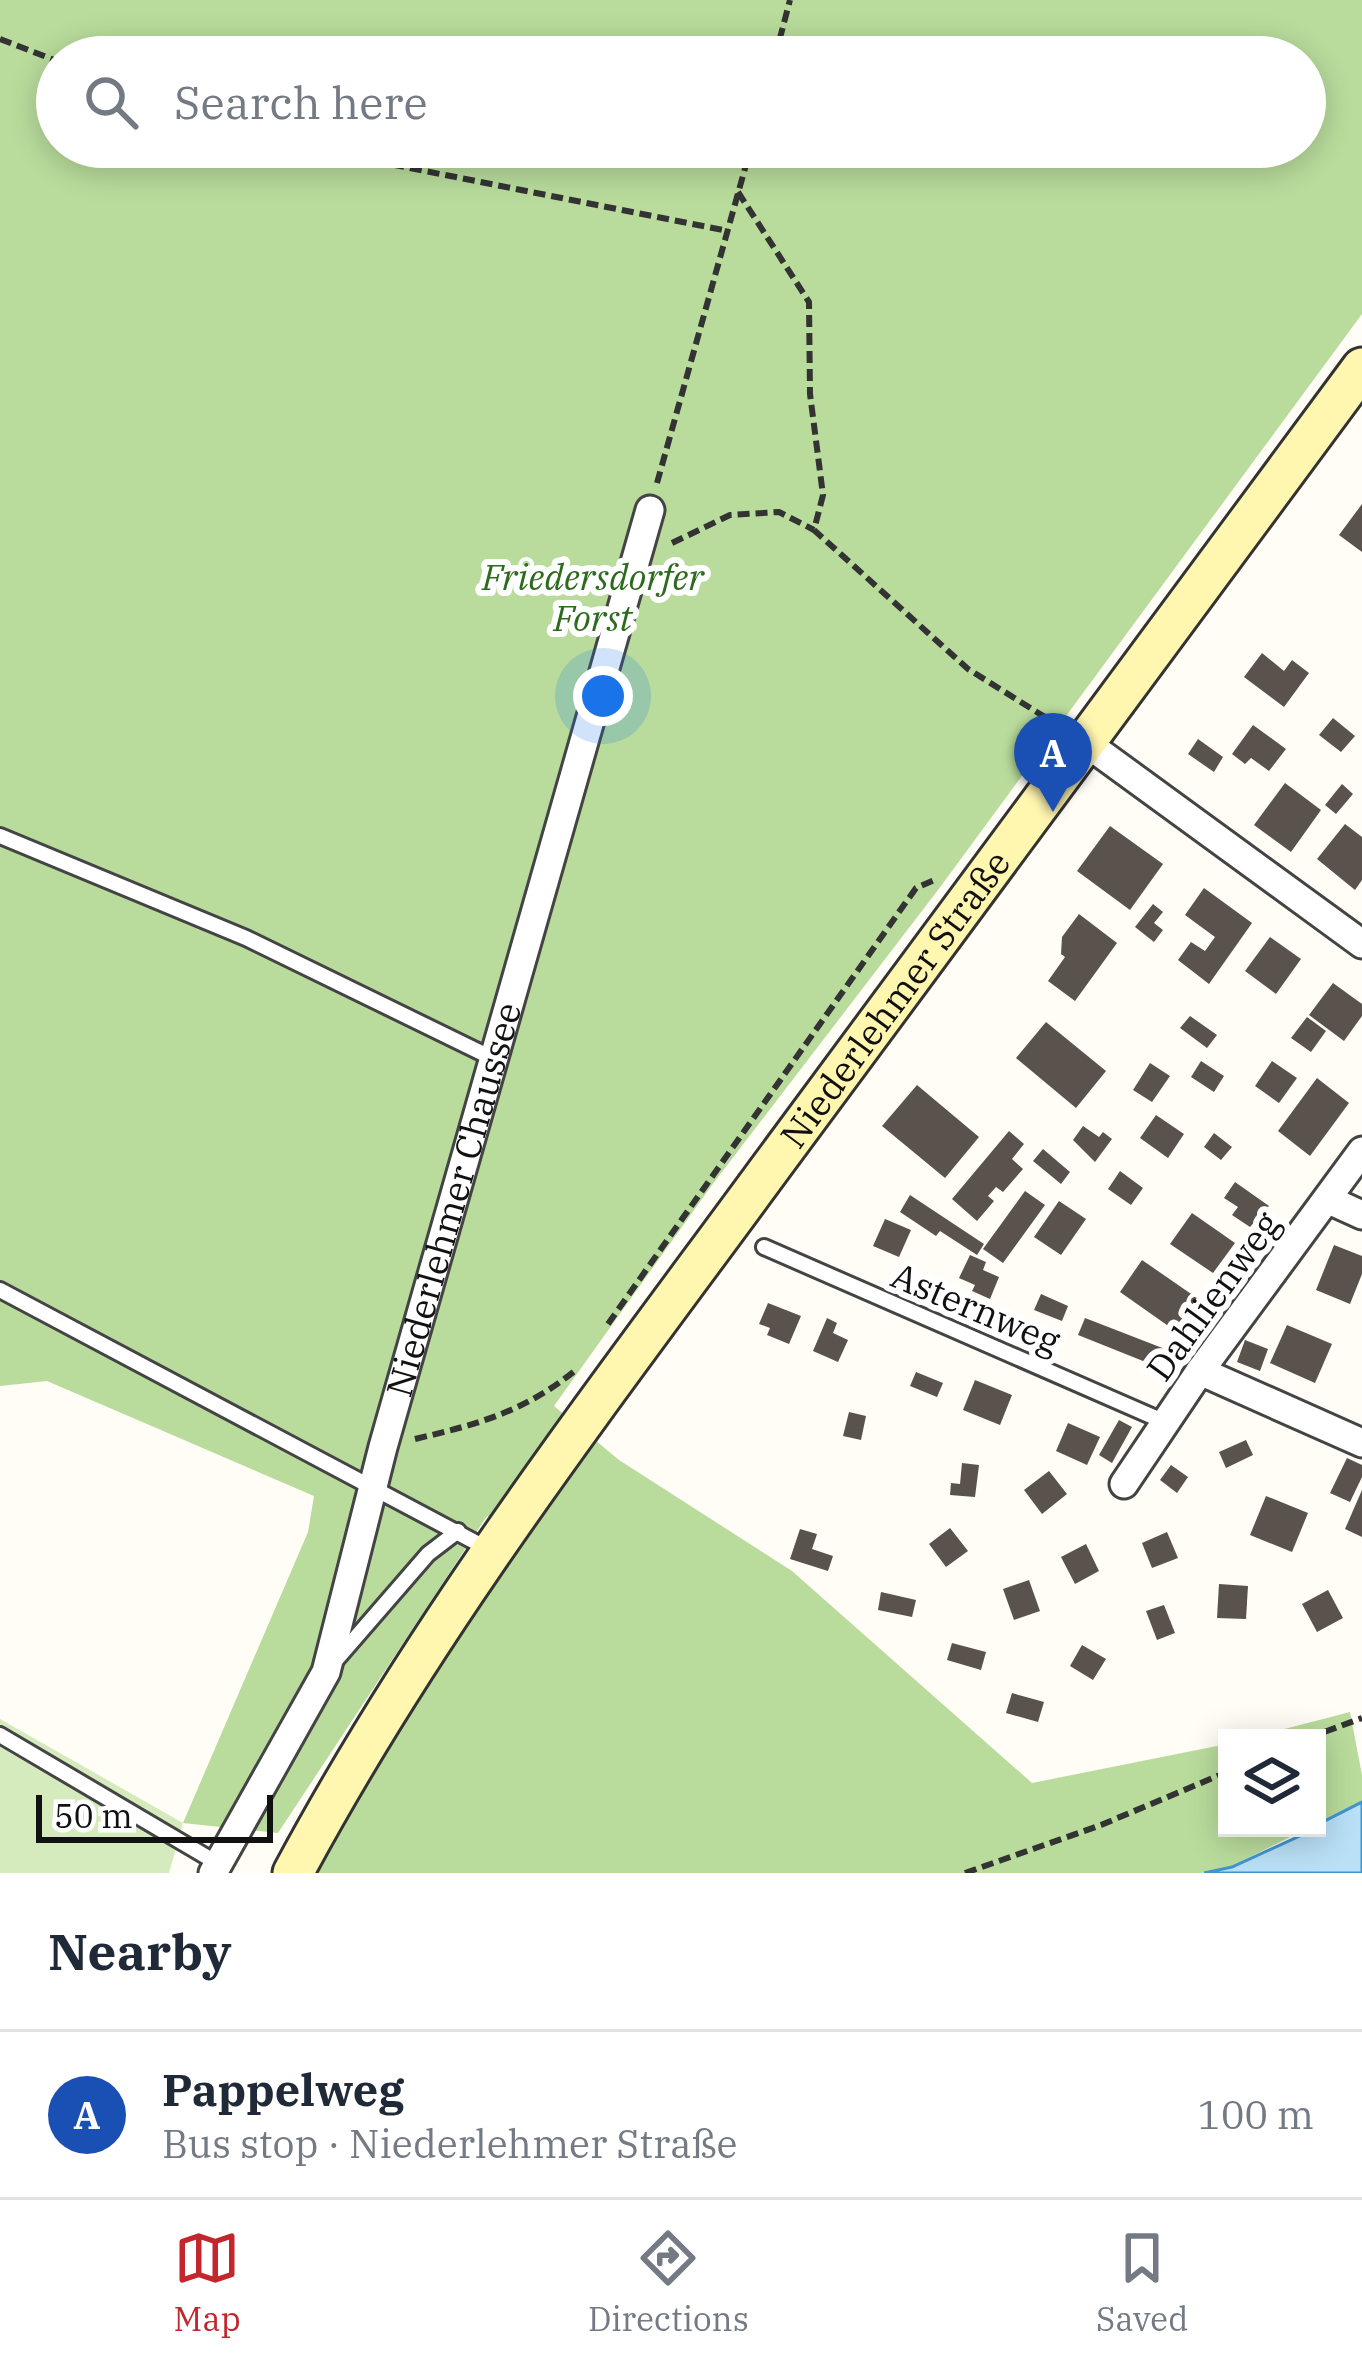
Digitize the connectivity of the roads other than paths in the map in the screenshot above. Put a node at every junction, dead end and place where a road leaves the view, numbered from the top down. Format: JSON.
{"nodes":[{"id":1,"x":1362,"y":368,"type":"edge"},
{"id":2,"x":650,"y":510,"type":"road end"},
{"id":3,"x":1085,"y":742,"type":"junction"},
{"id":4,"x":0,"y":836,"type":"edge"},
{"id":5,"x":1362,"y":944,"type":"edge"},
{"id":6,"x":493,"y":1058,"type":"junction"},
{"id":7,"x":1362,"y":1151,"type":"edge"},
{"id":8,"x":1329,"y":1200,"type":"junction"},
{"id":9,"x":1362,"y":1215,"type":"edge"},
{"id":10,"x":764,"y":1247,"type":"dead end"},
{"id":11,"x":0,"y":1290,"type":"edge"},
{"id":12,"x":1200,"y":1371,"type":"junction"},
{"id":13,"x":1165,"y":1421,"type":"junction"},
{"id":14,"x":1362,"y":1443,"type":"edge"},
{"id":15,"x":1124,"y":1484,"type":"dead end"},
{"id":16,"x":375,"y":1487,"type":"junction"},
{"id":17,"x":474,"y":1540,"type":"junction"},
{"id":18,"x":326,"y":1672,"type":"junction"},
{"id":19,"x":0,"y":1735,"type":"edge"},
{"id":20,"x":215,"y":1868,"type":"edge"},
{"id":21,"x":293,"y":1873,"type":"edge"}],
"edges":[{"from":1,"to":3,"type":"main road","name":"Niederlehmer Straße"},
{"from":2,"to":6,"type":"street","name":"Niederlehmer Chaussee"},
{"from":3,"to":5,"type":"street"},
{"from":3,"to":17,"type":"main road","name":"Niederlehmer Straße"},
{"from":4,"to":6,"type":"lane"},
{"from":6,"to":16,"type":"street","name":"Niederlehmer Chaussee"},
{"from":7,"to":8,"type":"street","name":"Dahlienweg"},
{"from":8,"to":9,"type":"street"},
{"from":8,"to":12,"type":"street","name":"Dahlienweg"},
{"from":10,"to":13,"type":"lane","name":"Asternweg"},
{"from":11,"to":16,"type":"lane"},
{"from":12,"to":13,"type":"street","name":"Dahlienweg"},
{"from":12,"to":14,"type":"street"},
{"from":13,"to":15,"type":"street","name":"Dahlienweg"},
{"from":16,"to":17,"type":"lane"},
{"from":16,"to":18,"type":"street","name":"Niederlehmer Chaussee"},
{"from":17,"to":18,"type":"lane"},
{"from":17,"to":21,"type":"main road"},
{"from":18,"to":20,"type":"street","name":"Niederlehmer Chaussee"},
{"from":19,"to":20,"type":"lane"}]}
